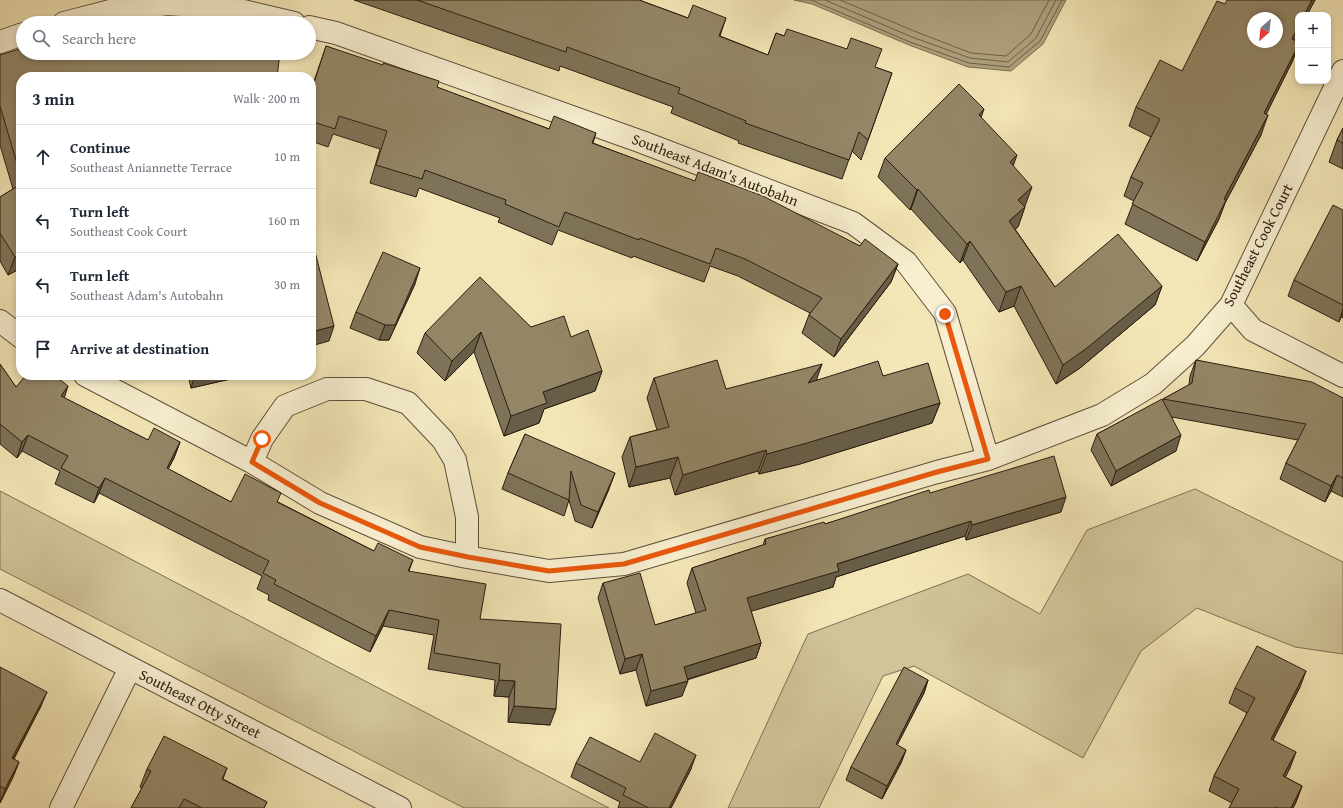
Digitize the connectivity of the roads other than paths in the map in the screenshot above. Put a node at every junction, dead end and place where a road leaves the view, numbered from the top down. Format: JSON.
{"nodes":[{"id":1,"x":91,"y":16,"type":"edge"},
{"id":2,"x":264,"y":16,"type":"edge"},
{"id":3,"x":316,"y":29,"type":"edge"},
{"id":4,"x":16,"y":36,"type":"edge"},
{"id":5,"x":0,"y":42,"type":"edge"},
{"id":6,"x":1343,"y":71,"type":"edge"},
{"id":7,"x":1231,"y":305,"type":"junction"},
{"id":8,"x":0,"y":321,"type":"edge"},
{"id":9,"x":16,"y":333,"type":"edge"},
{"id":10,"x":1343,"y":376,"type":"edge"},
{"id":11,"x":95,"y":380,"type":"edge"},
{"id":12,"x":988,"y":459,"type":"junction"},
{"id":13,"x":252,"y":462,"type":"junction"},
{"id":14,"x":468,"y":557,"type":"junction"},
{"id":15,"x":0,"y":600,"type":"edge"},
{"id":16,"x":130,"y":668,"type":"junction"},
{"id":17,"x":61,"y":808,"type":"edge"},
{"id":18,"x":400,"y":808,"type":"edge"}],
"edges":[{"from":1,"to":2,"type":"street"},
{"from":3,"to":12,"type":"street","name":"Southeast Adam's Autobahn"},
{"from":4,"to":5,"type":"street"},
{"from":6,"to":7,"type":"street","name":"Southeast Cook Court"},
{"from":7,"to":10,"type":"street"},
{"from":7,"to":12,"type":"street","name":"Southeast Cook Court"},
{"from":8,"to":9,"type":"street"},
{"from":11,"to":13,"type":"street","name":"Southeast Cook Court"},
{"from":12,"to":14,"type":"street","name":"Southeast Cook Court"},
{"from":13,"to":14,"type":"street","name":"Southeast Cook Court"},
{"from":13,"to":14,"type":"street"},
{"from":15,"to":16,"type":"street","name":"Southeast Otty Street"},
{"from":16,"to":17,"type":"street"},
{"from":16,"to":18,"type":"street","name":"Southeast Otty Street"}]}
